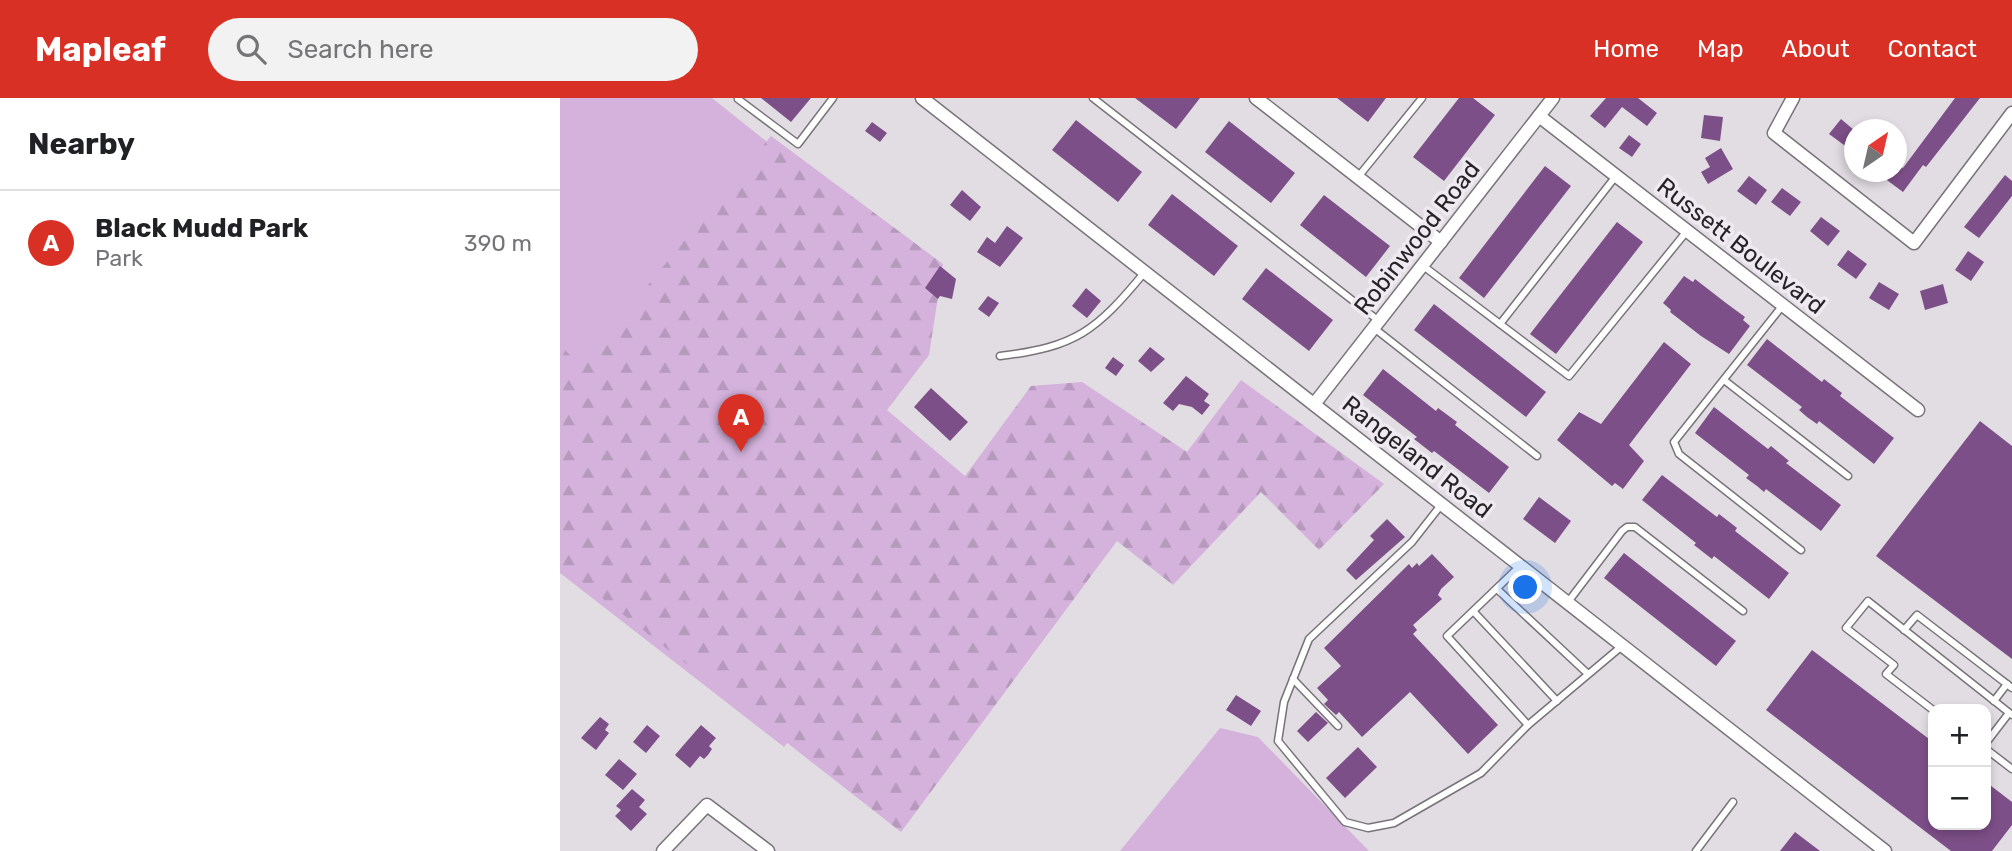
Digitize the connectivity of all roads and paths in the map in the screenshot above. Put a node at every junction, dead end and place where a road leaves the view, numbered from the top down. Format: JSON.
{"nodes":[{"id":1,"x":833,"y":98,"type":"edge"},
{"id":2,"x":922,"y":98,"type":"edge"},
{"id":3,"x":1093,"y":98,"type":"edge"},
{"id":4,"x":1256,"y":98,"type":"edge"},
{"id":5,"x":1422,"y":98,"type":"edge"},
{"id":6,"x":1553,"y":98,"type":"edge"},
{"id":7,"x":1793,"y":98,"type":"edge"},
{"id":8,"x":738,"y":99,"type":"edge"},
{"id":9,"x":2012,"y":113,"type":"edge"},
{"id":10,"x":1539,"y":116,"type":"junction"},
{"id":11,"x":1616,"y":176,"type":"junction"},
{"id":12,"x":1358,"y":177,"type":"junction"},
{"id":13,"x":1687,"y":230,"type":"junction"},
{"id":14,"x":1441,"y":242,"type":"junction"},
{"id":15,"x":1422,"y":265,"type":"junction"},
{"id":16,"x":1145,"y":271,"type":"junction"},
{"id":17,"x":1783,"y":305,"type":"junction"},
{"id":18,"x":1376,"y":324,"type":"junction"},
{"id":19,"x":1500,"y":324,"type":"junction"},
{"id":20,"x":1000,"y":356,"type":"dead end"},
{"id":21,"x":1724,"y":380,"type":"junction"},
{"id":22,"x":1315,"y":403,"type":"junction"},
{"id":23,"x":1918,"y":410,"type":"dead end"},
{"id":24,"x":1537,"y":456,"type":"dead end"},
{"id":25,"x":1848,"y":476,"type":"dead end"},
{"id":26,"x":1442,"y":503,"type":"junction"},
{"id":27,"x":1801,"y":550,"type":"dead end"},
{"id":28,"x":1521,"y":565,"type":"junction"},
{"id":29,"x":1497,"y":589,"type":"junction"},
{"id":30,"x":1568,"y":602,"type":"junction"},
{"id":31,"x":1743,"y":611,"type":"dead end"},
{"id":32,"x":1474,"y":612,"type":"junction"},
{"id":33,"x":1904,"y":630,"type":"junction"},
{"id":34,"x":1623,"y":645,"type":"junction"},
{"id":35,"x":1588,"y":674,"type":"junction"},
{"id":36,"x":1293,"y":679,"type":"junction"},
{"id":37,"x":2009,"y":686,"type":"edge"},
{"id":38,"x":1557,"y":701,"type":"junction"},
{"id":39,"x":1994,"y":701,"type":"junction"},
{"id":40,"x":1928,"y":706,"type":"edge"},
{"id":41,"x":2011,"y":714,"type":"edge"},
{"id":42,"x":1528,"y":725,"type":"junction"},
{"id":43,"x":1338,"y":726,"type":"dead end"},
{"id":44,"x":1991,"y":737,"type":"edge"},
{"id":45,"x":1991,"y":753,"type":"edge"},
{"id":46,"x":2012,"y":769,"type":"edge"},
{"id":47,"x":1733,"y":802,"type":"dead end"},
{"id":48,"x":663,"y":851,"type":"edge"},
{"id":49,"x":768,"y":851,"type":"edge"},
{"id":50,"x":1696,"y":851,"type":"edge"},
{"id":51,"x":1885,"y":851,"type":"edge"}],
"edges":[{"from":1,"to":8,"type":"lane"},
{"from":2,"to":16,"type":"street","name":"Rangeland Road"},
{"from":3,"to":18,"type":"lane"},
{"from":4,"to":12,"type":"street"},
{"from":5,"to":12,"type":"lane"},
{"from":6,"to":10,"type":"street","name":"Robinwood Road"},
{"from":7,"to":9,"type":"street"},
{"from":10,"to":11,"type":"street","name":"Russett Boulevard"},
{"from":10,"to":14,"type":"street","name":"Robinwood Road"},
{"from":11,"to":13,"type":"street","name":"Russett Boulevard"},
{"from":11,"to":19,"type":"lane"},
{"from":12,"to":14,"type":"street"},
{"from":13,"to":17,"type":"street","name":"Russett Boulevard"},
{"from":13,"to":19,"type":"lane"},
{"from":14,"to":15,"type":"street","name":"Robinwood Road"},
{"from":15,"to":18,"type":"street","name":"Robinwood Road"},
{"from":15,"to":19,"type":"lane"},
{"from":16,"to":20,"type":"lane"},
{"from":16,"to":22,"type":"street","name":"Rangeland Road"},
{"from":17,"to":21,"type":"lane"},
{"from":17,"to":23,"type":"street","name":"Russett Boulevard"},
{"from":18,"to":22,"type":"street","name":"Robinwood Road"},
{"from":18,"to":24,"type":"lane"},
{"from":21,"to":25,"type":"lane"},
{"from":21,"to":27,"type":"lane"},
{"from":22,"to":26,"type":"street","name":"Rangeland Road"},
{"from":26,"to":28,"type":"street","name":"Rangeland Road"},
{"from":26,"to":36,"type":"lane"},
{"from":28,"to":29,"type":"lane"},
{"from":28,"to":30,"type":"street","name":"Rangeland Road"},
{"from":29,"to":32,"type":"lane"},
{"from":29,"to":35,"type":"lane"},
{"from":30,"to":31,"type":"lane"},
{"from":30,"to":34,"type":"street","name":"Rangeland Road"},
{"from":32,"to":38,"type":"lane"},
{"from":32,"to":42,"type":"lane"},
{"from":33,"to":37,"type":"lane"},
{"from":33,"to":39,"type":"lane"},
{"from":33,"to":40,"type":"lane"},
{"from":34,"to":35,"type":"lane"},
{"from":34,"to":51,"type":"street","name":"Rangeland Road"},
{"from":35,"to":38,"type":"lane"},
{"from":36,"to":42,"type":"lane"},
{"from":36,"to":43,"type":"lane"},
{"from":37,"to":39,"type":"lane"},
{"from":38,"to":42,"type":"lane"},
{"from":39,"to":41,"type":"lane"},
{"from":41,"to":44,"type":"lane"},
{"from":45,"to":46,"type":"lane"},
{"from":47,"to":50,"type":"lane"},
{"from":48,"to":49,"type":"street"}]}
